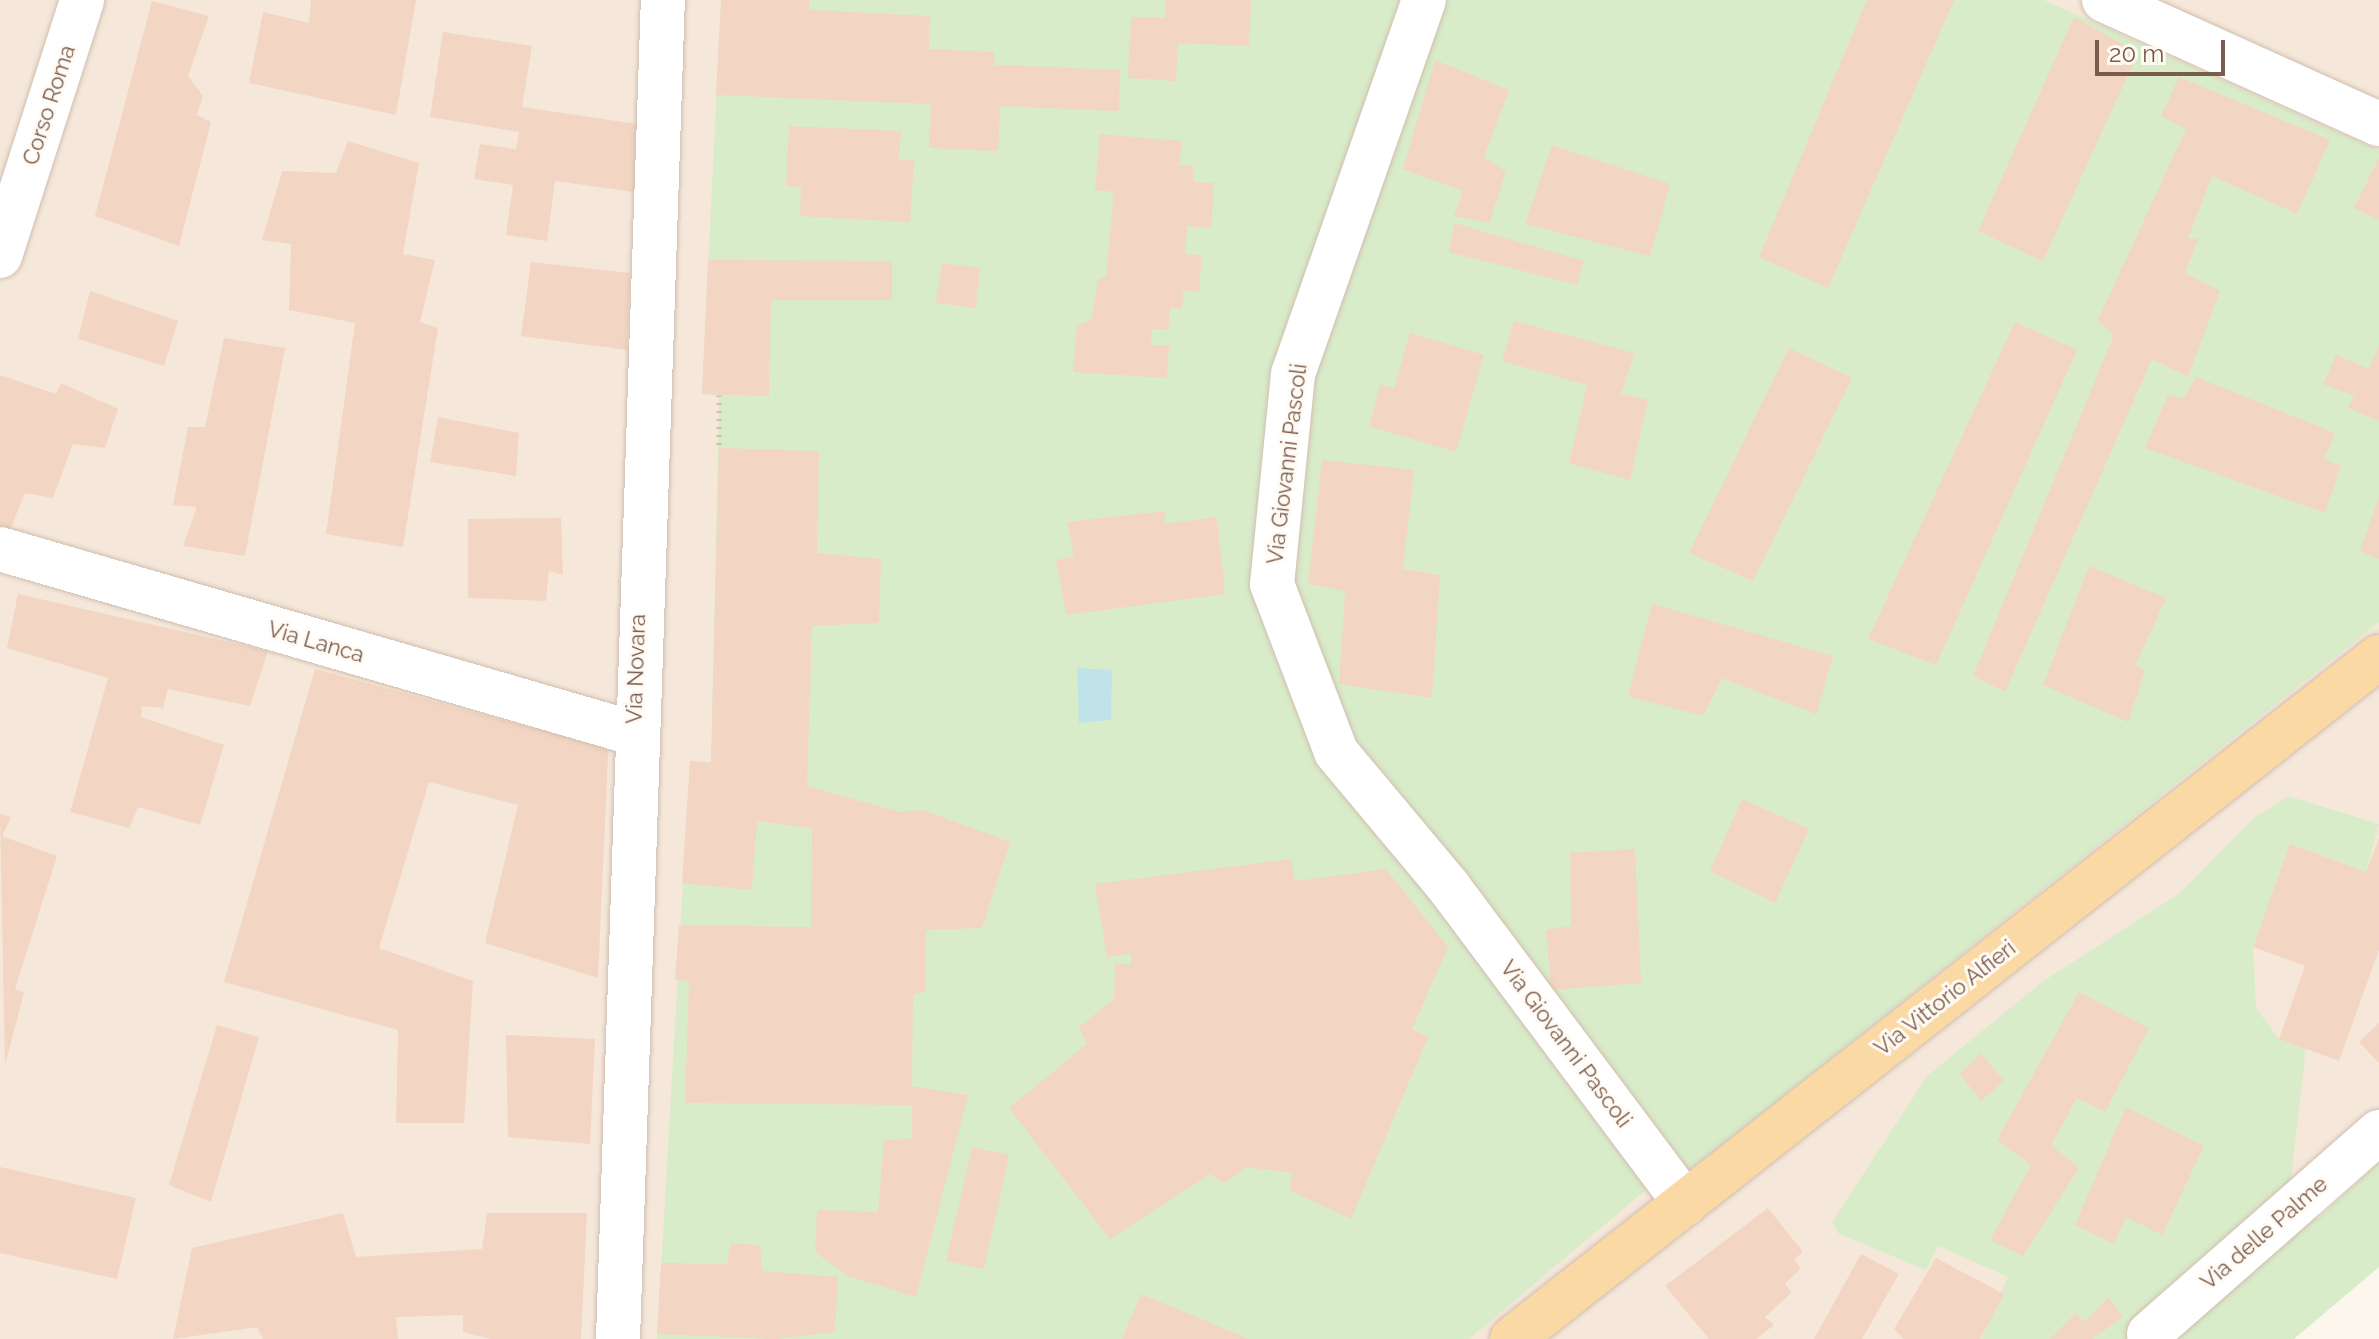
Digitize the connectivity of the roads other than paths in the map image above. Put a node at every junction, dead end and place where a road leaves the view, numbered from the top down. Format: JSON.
{"nodes":[{"id":1,"x":82,"y":0,"type":"edge"},
{"id":2,"x":663,"y":0,"type":"edge"},
{"id":3,"x":1424,"y":0,"type":"edge"},
{"id":4,"x":2104,"y":0,"type":"edge"},
{"id":5,"x":2379,"y":124,"type":"edge"},
{"id":6,"x":0,"y":256,"type":"edge"},
{"id":7,"x":0,"y":549,"type":"edge"},
{"id":8,"x":2379,"y":657,"type":"edge"},
{"id":9,"x":633,"y":733,"type":"junction"},
{"id":10,"x":2379,"y":1132,"type":"edge"},
{"id":11,"x":1685,"y":1203,"type":"junction"},
{"id":12,"x":2149,"y":1334,"type":"dead end"},
{"id":13,"x":618,"y":1339,"type":"edge"},
{"id":14,"x":1512,"y":1339,"type":"edge"}],
"edges":[{"from":1,"to":6,"type":"street","name":"Corso Roma"},
{"from":2,"to":9,"type":"street","name":"Via Novara"},
{"from":3,"to":11,"type":"street","name":"Via Giovanni Pascoli"},
{"from":4,"to":5,"type":"street"},
{"from":7,"to":9,"type":"street","name":"Via Lanca"},
{"from":8,"to":11,"type":"main road","name":"Via Vittorio Alfieri"},
{"from":9,"to":13,"type":"street","name":"Via Novara"},
{"from":10,"to":12,"type":"street","name":"Via delle Palme"},
{"from":11,"to":14,"type":"main road","name":"Via Vittorio Alfieri"}]}
